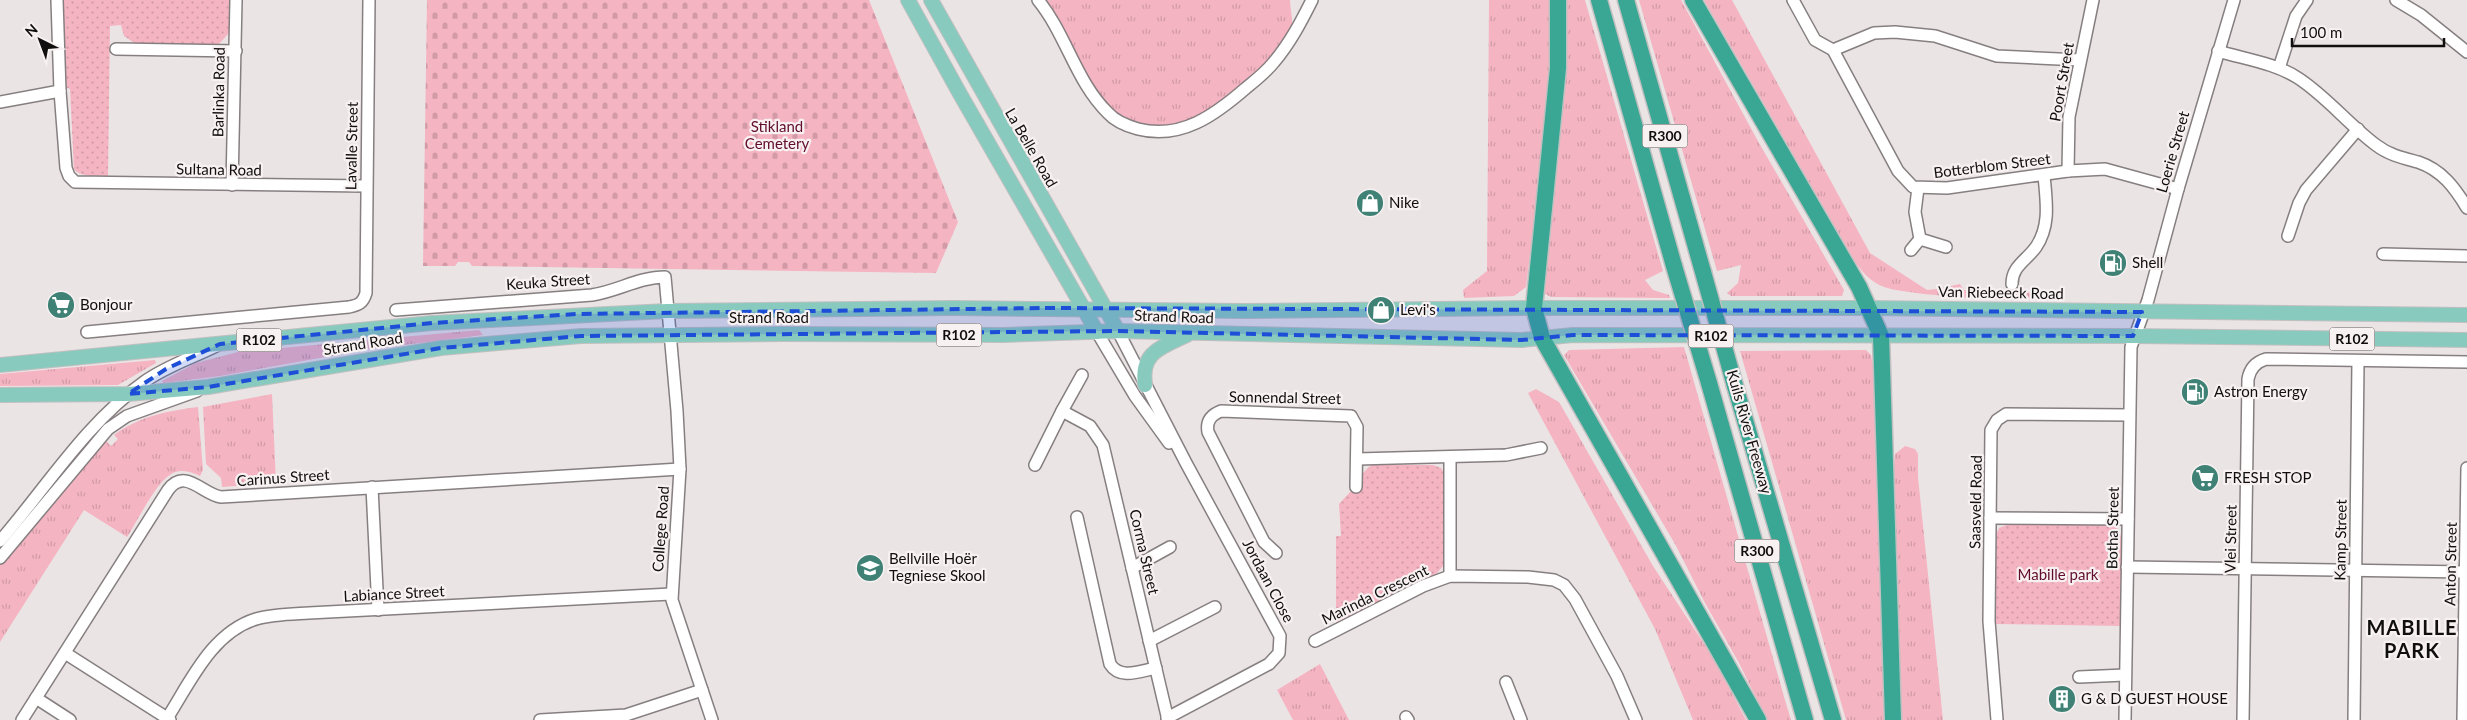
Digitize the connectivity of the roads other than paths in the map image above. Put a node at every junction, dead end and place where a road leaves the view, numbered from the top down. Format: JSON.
{"nodes":[{"id":1,"x":57,"y":0,"type":"edge"},
{"id":2,"x":236,"y":0,"type":"edge"},
{"id":3,"x":369,"y":0,"type":"edge"},
{"id":4,"x":909,"y":0,"type":"edge"},
{"id":5,"x":931,"y":0,"type":"edge"},
{"id":6,"x":1038,"y":0,"type":"edge"},
{"id":7,"x":1312,"y":0,"type":"edge"},
{"id":8,"x":1558,"y":0,"type":"edge"},
{"id":9,"x":1599,"y":0,"type":"edge"},
{"id":10,"x":1626,"y":0,"type":"edge"},
{"id":11,"x":1693,"y":0,"type":"edge"},
{"id":12,"x":1793,"y":0,"type":"edge"},
{"id":13,"x":2093,"y":0,"type":"edge"},
{"id":14,"x":2234,"y":0,"type":"edge"},
{"id":15,"x":2307,"y":0,"type":"edge"},
{"id":16,"x":2396,"y":0,"type":"edge"},
{"id":17,"x":116,"y":49,"type":"dead end"},
{"id":18,"x":1833,"y":50,"type":"junction"},
{"id":19,"x":236,"y":51,"type":"junction"},
{"id":20,"x":2218,"y":51,"type":"junction"},
{"id":21,"x":2467,"y":52,"type":"edge"},
{"id":22,"x":2080,"y":60,"type":"junction"},
{"id":23,"x":2279,"y":68,"type":"junction"},
{"id":24,"x":60,"y":91,"type":"junction"},
{"id":25,"x":0,"y":102,"type":"edge"},
{"id":26,"x":2358,"y":129,"type":"junction"},
{"id":27,"x":2068,"y":171,"type":"junction"},
{"id":28,"x":2044,"y":175,"type":"junction"},
{"id":29,"x":232,"y":185,"type":"junction"},
{"id":30,"x":366,"y":186,"type":"junction"},
{"id":31,"x":1918,"y":188,"type":"junction"},
{"id":32,"x":2178,"y":190,"type":"junction"},
{"id":33,"x":2467,"y":208,"type":"edge"},
{"id":34,"x":2288,"y":236,"type":"dead end"},
{"id":35,"x":1920,"y":239,"type":"junction"},
{"id":36,"x":1946,"y":247,"type":"dead end"},
{"id":37,"x":1911,"y":250,"type":"dead end"},
{"id":38,"x":2383,"y":254,"type":"dead end"},
{"id":39,"x":2467,"y":256,"type":"edge"},
{"id":40,"x":2012,"y":284,"type":"dead end"},
{"id":41,"x":1534,"y":308,"type":"junction"},
{"id":42,"x":1870,"y":308,"type":"junction"},
{"id":43,"x":1083,"y":309,"type":"junction"},
{"id":44,"x":396,"y":310,"type":"dead end"},
{"id":45,"x":667,"y":310,"type":"junction"},
{"id":46,"x":1106,"y":310,"type":"junction"},
{"id":47,"x":2142,"y":312,"type":"junction"},
{"id":48,"x":2467,"y":316,"type":"edge"},
{"id":49,"x":1118,"y":331,"type":"junction"},
{"id":50,"x":87,"y":332,"type":"dead end"},
{"id":51,"x":1097,"y":332,"type":"junction"},
{"id":52,"x":1190,"y":334,"type":"junction"},
{"id":53,"x":669,"y":335,"type":"junction"},
{"id":54,"x":1881,"y":336,"type":"junction"},
{"id":55,"x":2133,"y":336,"type":"junction"},
{"id":56,"x":1542,"y":338,"type":"junction"},
{"id":57,"x":2467,"y":340,"type":"edge"},
{"id":58,"x":220,"y":344,"type":"junction"},
{"id":59,"x":2358,"y":361,"type":"junction"},
{"id":60,"x":2467,"y":362,"type":"edge"},
{"id":61,"x":0,"y":365,"type":"edge"},
{"id":62,"x":1082,"y":375,"type":"dead end"},
{"id":63,"x":1144,"y":385,"type":"junction"},
{"id":64,"x":208,"y":387,"type":"junction"},
{"id":65,"x":128,"y":394,"type":"junction"},
{"id":66,"x":0,"y":395,"type":"edge"},
{"id":67,"x":1062,"y":411,"type":"junction"},
{"id":68,"x":2129,"y":415,"type":"junction"},
{"id":69,"x":1541,"y":448,"type":"dead end"},
{"id":70,"x":1450,"y":457,"type":"junction"},
{"id":71,"x":1357,"y":459,"type":"junction"},
{"id":72,"x":1186,"y":463,"type":"junction"},
{"id":73,"x":1035,"y":465,"type":"dead end"},
{"id":74,"x":2467,"y":468,"type":"edge"},
{"id":75,"x":680,"y":469,"type":"junction"},
{"id":76,"x":372,"y":487,"type":"junction"},
{"id":77,"x":1356,"y":487,"type":"dead end"},
{"id":78,"x":1077,"y":517,"type":"dead end"},
{"id":79,"x":1990,"y":518,"type":"junction"},
{"id":80,"x":2128,"y":518,"type":"junction"},
{"id":81,"x":0,"y":541,"type":"edge"},
{"id":82,"x":1170,"y":547,"type":"dead end"},
{"id":83,"x":1276,"y":553,"type":"dead end"},
{"id":84,"x":0,"y":558,"type":"edge"},
{"id":85,"x":2127,"y":567,"type":"junction"},
{"id":86,"x":1132,"y":568,"type":"junction"},
{"id":87,"x":2245,"y":569,"type":"junction"},
{"id":88,"x":2355,"y":570,"type":"junction"},
{"id":89,"x":2466,"y":572,"type":"edge"},
{"id":90,"x":1450,"y":576,"type":"junction"},
{"id":91,"x":671,"y":594,"type":"junction"},
{"id":92,"x":1215,"y":607,"type":"dead end"},
{"id":93,"x":378,"y":610,"type":"junction"},
{"id":94,"x":1149,"y":641,"type":"junction"},
{"id":95,"x":1315,"y":641,"type":"dead end"},
{"id":96,"x":65,"y":653,"type":"junction"},
{"id":97,"x":1156,"y":668,"type":"junction"},
{"id":98,"x":2125,"y":675,"type":"junction"},
{"id":99,"x":2079,"y":676,"type":"dead end"},
{"id":100,"x":1506,"y":682,"type":"dead end"},
{"id":101,"x":702,"y":690,"type":"junction"},
{"id":102,"x":36,"y":698,"type":"junction"},
{"id":103,"x":2465,"y":713,"type":"edge"},
{"id":104,"x":168,"y":719,"type":"edge"},
{"id":105,"x":564,"y":719,"type":"edge"},
{"id":106,"x":1168,"y":719,"type":"edge"},
{"id":107,"x":22,"y":720,"type":"edge"},
{"id":108,"x":70,"y":720,"type":"edge"},
{"id":109,"x":540,"y":720,"type":"edge"},
{"id":110,"x":712,"y":720,"type":"edge"},
{"id":111,"x":1521,"y":720,"type":"edge"},
{"id":112,"x":1636,"y":720,"type":"edge"},
{"id":113,"x":1758,"y":720,"type":"edge"},
{"id":114,"x":1805,"y":720,"type":"edge"},
{"id":115,"x":1833,"y":720,"type":"edge"},
{"id":116,"x":1892,"y":720,"type":"edge"},
{"id":117,"x":1998,"y":720,"type":"edge"},
{"id":118,"x":2124,"y":720,"type":"edge"},
{"id":119,"x":2244,"y":720,"type":"edge"},
{"id":120,"x":2354,"y":720,"type":"edge"}],
"edges":[{"from":1,"to":24,"type":"street"},
{"from":2,"to":19,"type":"street","name":"Barlinka Road"},
{"from":3,"to":30,"type":"street","name":"Lavalle Street"},
{"from":4,"to":43,"type":"main road"},
{"from":5,"to":46,"type":"main road","name":"La Belle Road"},
{"from":6,"to":7,"type":"street"},
{"from":8,"to":41,"type":"highway"},
{"from":9,"to":114,"type":"highway","name":"Kuils River Freeway","number":"R300","bridge":true},
{"from":10,"to":115,"type":"highway","name":"Kuils River Freeway","number":"R300","bridge":true},
{"from":11,"to":42,"type":"highway"},
{"from":12,"to":18,"type":"street","name":"Botterblom Street"},
{"from":13,"to":22,"type":"street","name":"Poort Street"},
{"from":14,"to":20,"type":"street","name":"Loerie Street"},
{"from":15,"to":23,"type":"street"},
{"from":16,"to":21,"type":"street"},
{"from":17,"to":19,"type":"street"},
{"from":18,"to":22,"type":"street"},
{"from":18,"to":31,"type":"street","name":"Botterblom Street"},
{"from":19,"to":29,"type":"street","name":"Barlinka Road"},
{"from":20,"to":23,"type":"street"},
{"from":20,"to":32,"type":"street","name":"Loerie Street"},
{"from":22,"to":27,"type":"street","name":"Poort Street"},
{"from":23,"to":26,"type":"street"},
{"from":24,"to":25,"type":"street"},
{"from":24,"to":29,"type":"street","name":"Sultana Road"},
{"from":26,"to":33,"type":"street"},
{"from":26,"to":34,"type":"street"},
{"from":27,"to":28,"type":"street","name":"Botterblom Street"},
{"from":27,"to":32,"type":"street","name":"Botterblom Street"},
{"from":28,"to":31,"type":"street","name":"Botterblom Street"},
{"from":28,"to":40,"type":"street"},
{"from":29,"to":30,"type":"street","name":"Sultana Road"},
{"from":30,"to":50,"type":"street","name":"Lavalle Street"},
{"from":31,"to":35,"type":"street"},
{"from":32,"to":47,"type":"street","name":"Loerie Street"},
{"from":35,"to":36,"type":"street"},
{"from":35,"to":37,"type":"street"},
{"from":38,"to":39,"type":"street"},
{"from":41,"to":42,"type":"main road","name":"Van Riebeeck Road","number":"R102"},
{"from":41,"to":46,"type":"main road","name":"Strand Road","number":"R102"},
{"from":41,"to":56,"type":"highway"},
{"from":42,"to":47,"type":"main road","name":"Van Riebeeck Road","number":"R102"},
{"from":42,"to":54,"type":"highway"},
{"from":43,"to":45,"type":"main road","name":"Strand Road","number":"R102"},
{"from":43,"to":46,"type":"main road","name":"Strand Road","number":"R102"},
{"from":43,"to":51,"type":"main road"},
{"from":44,"to":45,"type":"street","name":"Keuka Street"},
{"from":45,"to":53,"type":"street","name":"College Road"},
{"from":45,"to":58,"type":"main road","name":"Strand Road","number":"R102"},
{"from":46,"to":49,"type":"main road","name":"La Belle Road"},
{"from":47,"to":48,"type":"main road","name":"Van Riebeeck Road","number":"R102"},
{"from":47,"to":55,"type":"street","name":"Loerie Street"},
{"from":49,"to":51,"type":"main road","name":"Strand Road","number":"R102"},
{"from":49,"to":52,"type":"main road","name":"Strand Road","number":"R102"},
{"from":49,"to":63,"type":"street","name":"Jordaan Close"},
{"from":51,"to":53,"type":"main road","name":"Strand Road","number":"R102"},
{"from":51,"to":72,"type":"street","name":"Jordaan Close"},
{"from":52,"to":56,"type":"main road","name":"Strand Road","number":"R102"},
{"from":52,"to":63,"type":"main road"},
{"from":53,"to":64,"type":"main road","name":"Strand Road","number":"R102"},
{"from":53,"to":75,"type":"street","name":"College Road"},
{"from":54,"to":55,"type":"main road","number":"R102"},
{"from":54,"to":56,"type":"main road","number":"R102"},
{"from":54,"to":116,"type":"highway"},
{"from":55,"to":57,"type":"main road","number":"R102"},
{"from":55,"to":68,"type":"street","name":"Botha Street"},
{"from":56,"to":113,"type":"highway"},
{"from":58,"to":61,"type":"main road","name":"Strand Road","number":"R102"},
{"from":58,"to":65,"type":"street"},
{"from":59,"to":60,"type":"street","name":"Vlei Street"},
{"from":59,"to":87,"type":"street","name":"Vlei Street"},
{"from":59,"to":88,"type":"street","name":"Kamp Street"},
{"from":62,"to":67,"type":"street"},
{"from":63,"to":72,"type":"street","name":"Jordaan Close"},
{"from":64,"to":65,"type":"main road","name":"Strand Road","number":"R102"},
{"from":64,"to":84,"type":"street"},
{"from":65,"to":66,"type":"main road","name":"Strand Road","number":"R102"},
{"from":65,"to":81,"type":"street"},
{"from":67,"to":73,"type":"street"},
{"from":67,"to":86,"type":"street","name":"Corma Street"},
{"from":68,"to":79,"type":"street","name":"Saasveld Road"},
{"from":68,"to":80,"type":"street","name":"Botha Street"},
{"from":69,"to":70,"type":"street"},
{"from":70,"to":71,"type":"street"},
{"from":70,"to":90,"type":"street"},
{"from":71,"to":77,"type":"street","name":"Sonnendal Street"},
{"from":71,"to":83,"type":"street","name":"Sonnendal Street"},
{"from":72,"to":106,"type":"street","name":"Jordaan Close"},
{"from":74,"to":89,"type":"street","name":"Anton Street"},
{"from":75,"to":76,"type":"street","name":"Carinus Street"},
{"from":75,"to":91,"type":"street","name":"College Road"},
{"from":76,"to":93,"type":"street"},
{"from":76,"to":96,"type":"street","name":"Carinus Street"},
{"from":78,"to":97,"type":"street"},
{"from":79,"to":80,"type":"street"},
{"from":79,"to":117,"type":"street","name":"Saasveld Road"},
{"from":80,"to":85,"type":"street","name":"Botha Street"},
{"from":82,"to":86,"type":"street"},
{"from":85,"to":87,"type":"street"},
{"from":85,"to":98,"type":"street","name":"Botha Street"},
{"from":86,"to":94,"type":"street","name":"Corma Street"},
{"from":87,"to":88,"type":"street"},
{"from":87,"to":119,"type":"street","name":"Vlei Street"},
{"from":88,"to":89,"type":"street"},
{"from":88,"to":120,"type":"street","name":"Kamp Street"},
{"from":89,"to":103,"type":"street","name":"Anton Street"},
{"from":90,"to":95,"type":"street","name":"Marinda Crescent"},
{"from":90,"to":112,"type":"street","name":"Marinda Crescent"},
{"from":91,"to":93,"type":"street","name":"Labiance Street"},
{"from":91,"to":101,"type":"street","name":"College Road"},
{"from":92,"to":94,"type":"street"},
{"from":93,"to":104,"type":"street","name":"Labiance Street"},
{"from":94,"to":97,"type":"street","name":"Corma Street"},
{"from":96,"to":102,"type":"street","name":"Carinus Street"},
{"from":96,"to":104,"type":"street"},
{"from":97,"to":106,"type":"street","name":"Corma Street"},
{"from":98,"to":99,"type":"street"},
{"from":98,"to":118,"type":"street","name":"Botha Street"},
{"from":100,"to":111,"type":"street"},
{"from":101,"to":105,"type":"street"},
{"from":101,"to":110,"type":"street","name":"College Road"},
{"from":102,"to":107,"type":"street","name":"Carinus Street"},
{"from":102,"to":108,"type":"street"},
{"from":105,"to":109,"type":"street"}]}
